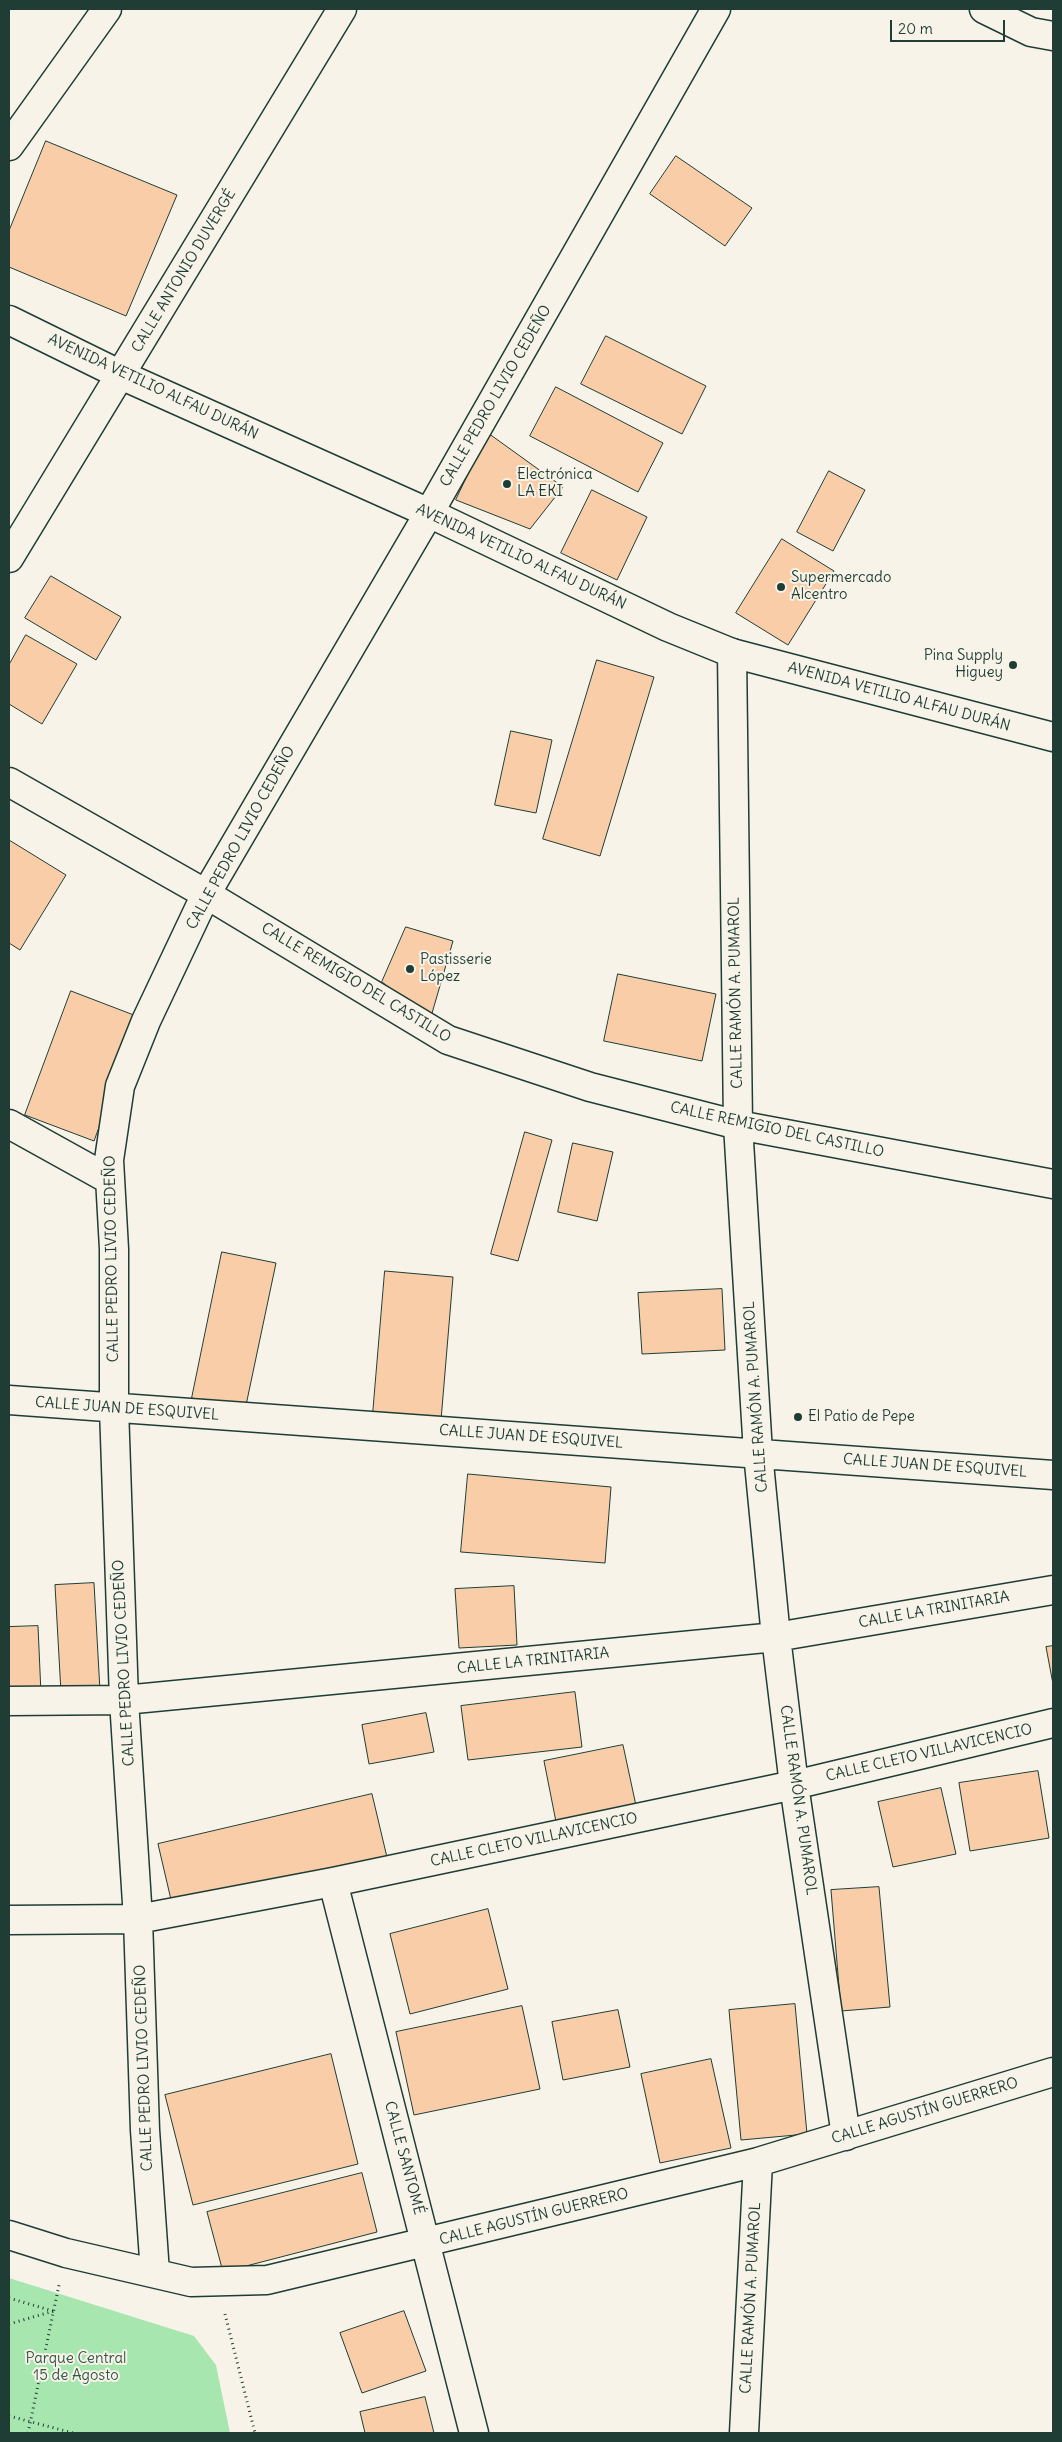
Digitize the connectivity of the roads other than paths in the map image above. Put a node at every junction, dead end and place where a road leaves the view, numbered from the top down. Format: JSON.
{"nodes":[{"id":1,"x":107,"y":9,"type":"edge"},
{"id":2,"x":342,"y":9,"type":"edge"},
{"id":3,"x":716,"y":9,"type":"edge"},
{"id":4,"x":984,"y":9,"type":"edge"},
{"id":5,"x":1053,"y":36,"type":"edge"},
{"id":6,"x":9,"y":146,"type":"edge"},
{"id":7,"x":9,"y":320,"type":"edge"},
{"id":8,"x":121,"y":375,"type":"junction"},
{"id":9,"x":429,"y":513,"type":"junction"},
{"id":10,"x":9,"y":558,"type":"edge"},
{"id":11,"x":732,"y":653,"type":"junction"},
{"id":12,"x":1053,"y":737,"type":"edge"},
{"id":13,"x":9,"y":782,"type":"edge"},
{"id":14,"x":206,"y":894,"type":"junction"},
{"id":15,"x":9,"y":1124,"type":"edge"},
{"id":16,"x":738,"y":1125,"type":"junction"},
{"id":17,"x":110,"y":1180,"type":"junction"},
{"id":18,"x":1053,"y":1184,"type":"edge"},
{"id":19,"x":9,"y":1400,"type":"edge"},
{"id":20,"x":114,"y":1408,"type":"junction"},
{"id":21,"x":758,"y":1453,"type":"junction"},
{"id":22,"x":1053,"y":1476,"type":"edge"},
{"id":23,"x":1053,"y":1590,"type":"edge"},
{"id":24,"x":776,"y":1637,"type":"junction"},
{"id":25,"x":124,"y":1700,"type":"junction"},
{"id":26,"x":9,"y":1701,"type":"edge"},
{"id":27,"x":1053,"y":1723,"type":"edge"},
{"id":28,"x":794,"y":1785,"type":"junction"},
{"id":29,"x":333,"y":1882,"type":"junction"},
{"id":30,"x":138,"y":1919,"type":"junction"},
{"id":31,"x":9,"y":1920,"type":"edge"},
{"id":32,"x":1053,"y":2072,"type":"edge"},
{"id":33,"x":846,"y":2136,"type":"junction"},
{"id":34,"x":758,"y":2162,"type":"junction"},
{"id":35,"x":9,"y":2235,"type":"edge"},
{"id":36,"x":426,"y":2243,"type":"junction"},
{"id":37,"x":155,"y":2273,"type":"junction"},
{"id":38,"x":474,"y":2433,"type":"edge"},
{"id":39,"x":744,"y":2433,"type":"edge"}],
"edges":[{"from":1,"to":6,"type":"street"},
{"from":2,"to":8,"type":"street","name":"CALLE ANTONIO DUVERGÉ"},
{"from":3,"to":9,"type":"street","name":"CALLE PEDRO LIVIO CEDEÑO"},
{"from":4,"to":5,"type":"street"},
{"from":7,"to":8,"type":"street","name":"AVENIDA VETILIO ALFAU DURÁN"},
{"from":8,"to":9,"type":"street","name":"AVENIDA VETILIO ALFAU DURÁN"},
{"from":8,"to":10,"type":"street","name":"CALLE ANTONIO DUVERGÉ"},
{"from":9,"to":11,"type":"street","name":"AVENIDA VETILIO ALFAU DURÁN"},
{"from":9,"to":14,"type":"street","name":"CALLE PEDRO LIVIO CEDEÑO"},
{"from":11,"to":12,"type":"street","name":"AVENIDA VETILIO ALFAU DURÁN"},
{"from":11,"to":16,"type":"street","name":"CALLE RAMÓN A. PUMAROL"},
{"from":13,"to":14,"type":"street","name":"CALLE REMIGIO DEL CASTILLO"},
{"from":14,"to":16,"type":"street","name":"CALLE REMIGIO DEL CASTILLO"},
{"from":14,"to":17,"type":"street","name":"CALLE PEDRO LIVIO CEDEÑO"},
{"from":15,"to":17,"type":"street"},
{"from":16,"to":18,"type":"street","name":"CALLE REMIGIO DEL CASTILLO"},
{"from":16,"to":21,"type":"street","name":"CALLE RAMÓN A. PUMAROL"},
{"from":17,"to":20,"type":"street","name":"CALLE PEDRO LIVIO CEDEÑO"},
{"from":19,"to":20,"type":"street","name":"CALLE JUAN DE ESQUIVEL"},
{"from":20,"to":21,"type":"street","name":"CALLE JUAN DE ESQUIVEL"},
{"from":20,"to":25,"type":"street","name":"CALLE PEDRO LIVIO CEDEÑO"},
{"from":21,"to":22,"type":"street","name":"CALLE JUAN DE ESQUIVEL"},
{"from":21,"to":24,"type":"street","name":"CALLE RAMÓN A. PUMAROL"},
{"from":23,"to":24,"type":"street","name":"CALLE LA TRINITARIA"},
{"from":24,"to":25,"type":"street","name":"CALLE LA TRINITARIA"},
{"from":24,"to":28,"type":"street","name":"CALLE RAMÓN A. PUMAROL"},
{"from":25,"to":26,"type":"street","name":"CALLE LA TRINITARIA"},
{"from":25,"to":30,"type":"street","name":"CALLE PEDRO LIVIO CEDEÑO"},
{"from":27,"to":28,"type":"street","name":"CALLE CLETO VILLAVICENCIO"},
{"from":28,"to":29,"type":"street","name":"CALLE CLETO VILLAVICENCIO"},
{"from":28,"to":33,"type":"street","name":"CALLE RAMÓN A. PUMAROL"},
{"from":29,"to":30,"type":"street","name":"CALLE CLETO VILLAVICENCIO"},
{"from":29,"to":36,"type":"street","name":"CALLE SANTOMÉ"},
{"from":30,"to":31,"type":"street","name":"CALLE CLETO VILLAVICENCIO"},
{"from":30,"to":37,"type":"street","name":"CALLE PEDRO LIVIO CEDEÑO"},
{"from":32,"to":33,"type":"street","name":"CALLE AGUSTÍN GUERRERO"},
{"from":33,"to":34,"type":"street","name":"CALLE AGUSTÍN GUERRERO"},
{"from":34,"to":36,"type":"street","name":"CALLE AGUSTÍN GUERRERO"},
{"from":34,"to":39,"type":"street","name":"CALLE RAMÓN A. PUMAROL"},
{"from":35,"to":37,"type":"street","name":"CALLE AGUSTÍN GUERRERO"},
{"from":36,"to":37,"type":"street","name":"CALLE AGUSTÍN GUERRERO"},
{"from":36,"to":38,"type":"street","name":"CALLE SANTOMÉ"}]}
